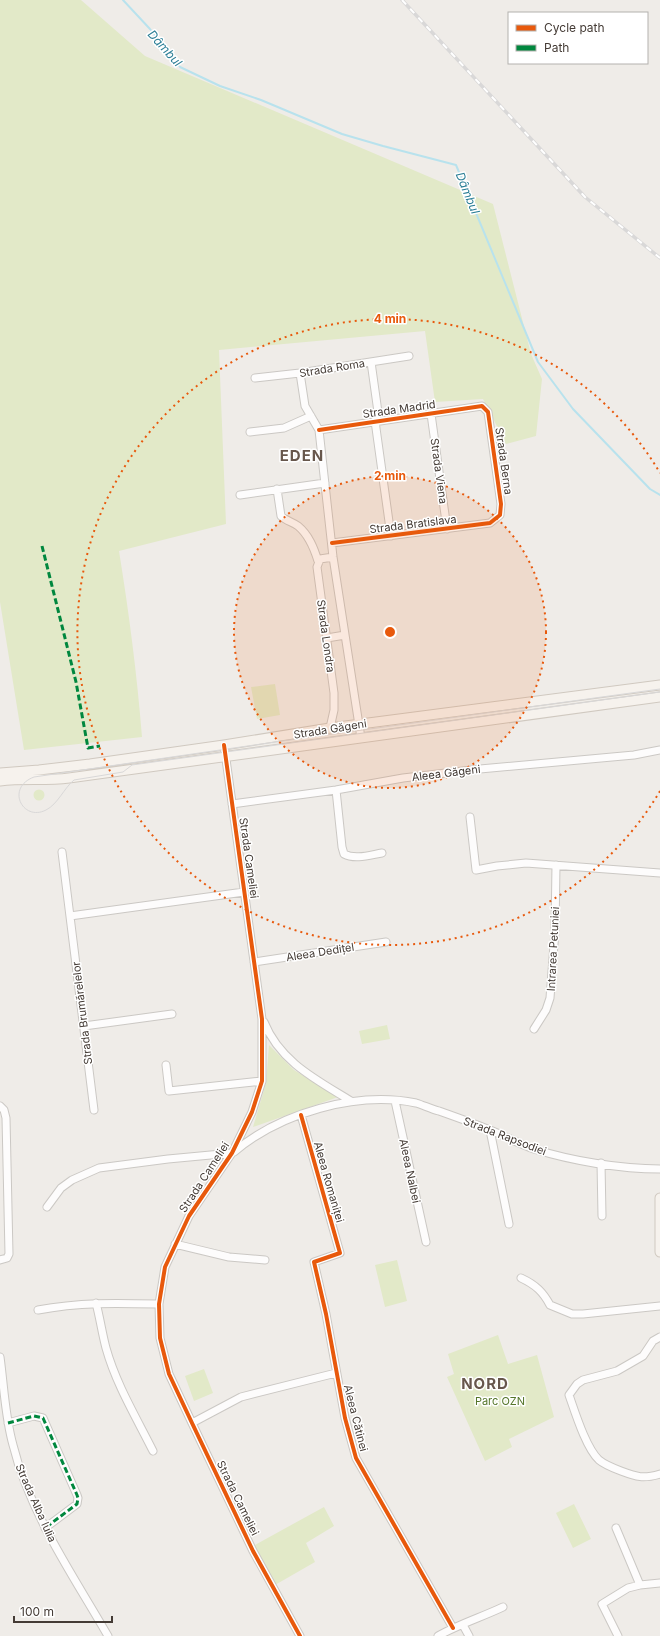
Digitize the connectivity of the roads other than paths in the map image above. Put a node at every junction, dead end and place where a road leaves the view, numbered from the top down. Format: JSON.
{"nodes":[{"id":1,"x":409,"y":356,"type":"dead end"},
{"id":2,"x":371,"y":362,"type":"junction"},
{"id":3,"x":300,"y":373,"type":"junction"},
{"id":4,"x":255,"y":378,"type":"dead end"},
{"id":5,"x":482,"y":406,"type":"joint"},
{"id":6,"x":431,"y":414,"type":"junction"},
{"id":7,"x":311,"y":416,"type":"junction"},
{"id":8,"x":375,"y":421,"type":"junction"},
{"id":9,"x":319,"y":430,"type":"junction"},
{"id":10,"x":250,"y":432,"type":"dead end"},
{"id":11,"x":325,"y":483,"type":"junction"},
{"id":12,"x":277,"y":489,"type":"junction"},
{"id":13,"x":240,"y":495,"type":"dead end"},
{"id":14,"x":496,"y":519,"type":"joint"},
{"id":15,"x":447,"y":529,"type":"junction"},
{"id":16,"x":391,"y":536,"type":"junction"},
{"id":17,"x":332,"y":543,"type":"junction"},
{"id":18,"x":333,"y":557,"type":"junction"},
{"id":19,"x":318,"y":561,"type":"junction"},
{"id":20,"x":345,"y":635,"type":"junction"},
{"id":21,"x":327,"y":638,"type":"junction"},
{"id":22,"x":660,"y":685,"type":"edge"},
{"id":23,"x":660,"y":696,"type":"edge"},
{"id":24,"x":641,"y":700,"type":"junction"},
{"id":25,"x":660,"y":701,"type":"edge"},
{"id":26,"x":360,"y":724,"type":"junction"},
{"id":27,"x":330,"y":728,"type":"junction"},
{"id":28,"x":361,"y":738,"type":"junction"},
{"id":29,"x":224,"y":745,"type":"junction"},
{"id":30,"x":660,"y":750,"type":"edge"},
{"id":31,"x":226,"y":756,"type":"junction"},
{"id":32,"x":3,"y":776,"type":"edge"},
{"id":33,"x":336,"y":790,"type":"junction"},
{"id":34,"x":232,"y":804,"type":"junction"},
{"id":35,"x":470,"y":817,"type":"dead end"},
{"id":36,"x":62,"y":852,"type":"dead end"},
{"id":37,"x":382,"y":853,"type":"dead end"},
{"id":38,"x":556,"y":865,"type":"junction"},
{"id":39,"x":660,"y":873,"type":"edge"},
{"id":40,"x":244,"y":892,"type":"junction"},
{"id":41,"x":70,"y":916,"type":"junction"},
{"id":42,"x":386,"y":942,"type":"dead end"},
{"id":43,"x":254,"y":962,"type":"junction"},
{"id":44,"x":172,"y":1014,"type":"dead end"},
{"id":45,"x":262,"y":1019,"type":"junction"},
{"id":46,"x":84,"y":1026,"type":"junction"},
{"id":47,"x":534,"y":1029,"type":"dead end"},
{"id":48,"x":166,"y":1065,"type":"dead end"},
{"id":49,"x":262,"y":1081,"type":"junction"},
{"id":50,"x":351,"y":1101,"type":"junction"},
{"id":51,"x":395,"y":1101,"type":"junction"},
{"id":52,"x":0,"y":1106,"type":"edge"},
{"id":53,"x":94,"y":1110,"type":"dead end"},
{"id":54,"x":302,"y":1115,"type":"junction"},
{"id":55,"x":490,"y":1130,"type":"junction"},
{"id":56,"x":232,"y":1153,"type":"junction"},
{"id":57,"x":602,"y":1163,"type":"junction"},
{"id":58,"x":660,"y":1169,"type":"edge"},
{"id":59,"x":660,"y":1198,"type":"edge"},
{"id":60,"x":47,"y":1207,"type":"dead end"},
{"id":61,"x":602,"y":1216,"type":"dead end"},
{"id":62,"x":509,"y":1224,"type":"dead end"},
{"id":63,"x":426,"y":1242,"type":"dead end"},
{"id":64,"x":175,"y":1244,"type":"junction"},
{"id":65,"x":660,"y":1252,"type":"edge"},
{"id":66,"x":0,"y":1260,"type":"edge"},
{"id":67,"x":265,"y":1260,"type":"dead end"},
{"id":68,"x":314,"y":1262,"type":"joint"},
{"id":69,"x":522,"y":1278,"type":"dead end"},
{"id":70,"x":96,"y":1303,"type":"junction"},
{"id":71,"x":159,"y":1304,"type":"junction"},
{"id":72,"x":660,"y":1306,"type":"edge"},
{"id":73,"x":38,"y":1310,"type":"dead end"},
{"id":74,"x":660,"y":1337,"type":"edge"},
{"id":75,"x":0,"y":1357,"type":"edge"},
{"id":76,"x":336,"y":1373,"type":"junction"},
{"id":77,"x":8,"y":1423,"type":"junction"},
{"id":78,"x":192,"y":1423,"type":"junction"},
{"id":79,"x":153,"y":1451,"type":"dead end"},
{"id":80,"x":660,"y":1474,"type":"edge"},
{"id":81,"x":45,"y":1528,"type":"junction"},
{"id":82,"x":616,"y":1528,"type":"dead end"},
{"id":83,"x":660,"y":1583,"type":"edge"},
{"id":84,"x":640,"y":1585,"type":"junction"},
{"id":85,"x":503,"y":1607,"type":"dead end"},
{"id":86,"x":463,"y":1625,"type":"junction"},
{"id":87,"x":453,"y":1628,"type":"junction"},
{"id":88,"x":108,"y":1636,"type":"edge"},
{"id":89,"x":300,"y":1636,"type":"edge"},
{"id":90,"x":438,"y":1636,"type":"edge"},
{"id":91,"x":469,"y":1636,"type":"edge"},
{"id":92,"x":618,"y":1636,"type":"edge"}],
"edges":[{"from":1,"to":2,"type":"street","name":"Strada Roma"},
{"from":2,"to":3,"type":"street","name":"Strada Roma"},
{"from":2,"to":8,"type":"street"},
{"from":3,"to":4,"type":"street","name":"Strada Roma"},
{"from":3,"to":7,"type":"street","name":"Strada Londra"},
{"from":5,"to":6,"type":"street","name":"Strada Madrid"},
{"from":5,"to":14,"type":"street","name":"Strada Berna"},
{"from":6,"to":8,"type":"street","name":"Strada Madrid"},
{"from":6,"to":15,"type":"street","name":"Strada Viena"},
{"from":7,"to":9,"type":"street","name":"Strada Londra"},
{"from":7,"to":10,"type":"street"},
{"from":8,"to":9,"type":"street","name":"Strada Madrid"},
{"from":8,"to":16,"type":"street"},
{"from":9,"to":11,"type":"street","name":"Strada Londra"},
{"from":11,"to":12,"type":"street"},
{"from":11,"to":17,"type":"street","name":"Strada Londra"},
{"from":12,"to":13,"type":"street"},
{"from":12,"to":19,"type":"street","name":"Strada Londra"},
{"from":14,"to":15,"type":"street","name":"Strada Bratislava"},
{"from":15,"to":16,"type":"street","name":"Strada Bratislava"},
{"from":16,"to":17,"type":"street","name":"Strada Bratislava"},
{"from":17,"to":18,"type":"street","name":"Strada Londra"},
{"from":18,"to":19,"type":"street"},
{"from":18,"to":20,"type":"street","name":"Strada Londra"},
{"from":19,"to":21,"type":"street","name":"Strada Londra"},
{"from":20,"to":21,"type":"street"},
{"from":20,"to":26,"type":"street","name":"Strada Londra"},
{"from":21,"to":27,"type":"street","name":"Strada Londra"},
{"from":22,"to":26,"type":"main road","name":"Strada Găgeni"},
{"from":23,"to":24,"type":"main road","name":"Strada Găgeni"},
{"from":24,"to":25,"type":"main road"},
{"from":24,"to":28,"type":"main road","name":"Strada Găgeni"},
{"from":26,"to":27,"type":"main road","name":"Strada Găgeni"},
{"from":26,"to":28,"type":"street","name":"Strada Londra"},
{"from":27,"to":29,"type":"main road","name":"Strada Găgeni"},
{"from":28,"to":31,"type":"main road","name":"Strada Găgeni"},
{"from":29,"to":31,"type":"street","name":"Strada Cameliei"},
{"from":29,"to":32,"type":"main road","name":"Strada Găgeni"},
{"from":30,"to":33,"type":"street","name":"Aleea Găgeni"},
{"from":31,"to":32,"type":"main road","name":"Strada Găgeni"},
{"from":31,"to":34,"type":"street","name":"Strada Cameliei"},
{"from":33,"to":34,"type":"street","name":"Aleea Găgeni"},
{"from":33,"to":37,"type":"street"},
{"from":34,"to":40,"type":"street","name":"Strada Cameliei"},
{"from":35,"to":38,"type":"street"},
{"from":36,"to":41,"type":"street","name":"Strada Brumărelelor"},
{"from":38,"to":39,"type":"street"},
{"from":38,"to":47,"type":"street","name":"Intrarea Petuniei"},
{"from":40,"to":41,"type":"street"},
{"from":40,"to":43,"type":"street","name":"Strada Cameliei"},
{"from":41,"to":46,"type":"street","name":"Strada Brumărelelor"},
{"from":42,"to":43,"type":"street","name":"Aleea Dedițel"},
{"from":43,"to":45,"type":"street","name":"Strada Cameliei"},
{"from":44,"to":46,"type":"street"},
{"from":45,"to":49,"type":"street","name":"Strada Cameliei"},
{"from":45,"to":50,"type":"street"},
{"from":46,"to":53,"type":"street","name":"Strada Brumărelelor"},
{"from":48,"to":49,"type":"street"},
{"from":49,"to":56,"type":"street","name":"Strada Cameliei"},
{"from":50,"to":51,"type":"street","name":"Strada Rapsodiei"},
{"from":50,"to":54,"type":"street","name":"Strada Rapsodiei"},
{"from":51,"to":55,"type":"street","name":"Strada Rapsodiei"},
{"from":51,"to":63,"type":"street","name":"Aleea Nalbei"},
{"from":52,"to":66,"type":"street"},
{"from":54,"to":56,"type":"street","name":"Strada Rapsodiei"},
{"from":54,"to":68,"type":"street","name":"Aleea Romaniței"},
{"from":55,"to":57,"type":"street","name":"Strada Rapsodiei"},
{"from":55,"to":62,"type":"street"},
{"from":56,"to":60,"type":"street"},
{"from":56,"to":64,"type":"street","name":"Strada Cameliei"},
{"from":57,"to":58,"type":"street","name":"Strada Rapsodiei"},
{"from":57,"to":61,"type":"street"},
{"from":59,"to":65,"type":"main road"},
{"from":64,"to":67,"type":"street"},
{"from":64,"to":71,"type":"street","name":"Strada Cameliei"},
{"from":68,"to":76,"type":"street","name":"Aleea Cătinei"},
{"from":69,"to":72,"type":"street"},
{"from":70,"to":71,"type":"street"},
{"from":70,"to":73,"type":"street"},
{"from":70,"to":79,"type":"street"},
{"from":71,"to":78,"type":"street","name":"Strada Cameliei"},
{"from":74,"to":80,"type":"street"},
{"from":75,"to":77,"type":"street","name":"Strada Alba Iulia"},
{"from":76,"to":78,"type":"street","name":"Aleea Cătinei"},
{"from":76,"to":87,"type":"street","name":"Aleea Cătinei"},
{"from":77,"to":81,"type":"street","name":"Strada Alba Iulia"},
{"from":77,"to":81,"type":"street"},
{"from":78,"to":89,"type":"street","name":"Strada Cameliei"},
{"from":81,"to":88,"type":"street","name":"Strada Alba Iulia"},
{"from":82,"to":84,"type":"street"},
{"from":83,"to":84,"type":"street"},
{"from":84,"to":92,"type":"street"},
{"from":85,"to":86,"type":"street"},
{"from":86,"to":87,"type":"street"},
{"from":86,"to":91,"type":"street"},
{"from":87,"to":90,"type":"street"}]}
